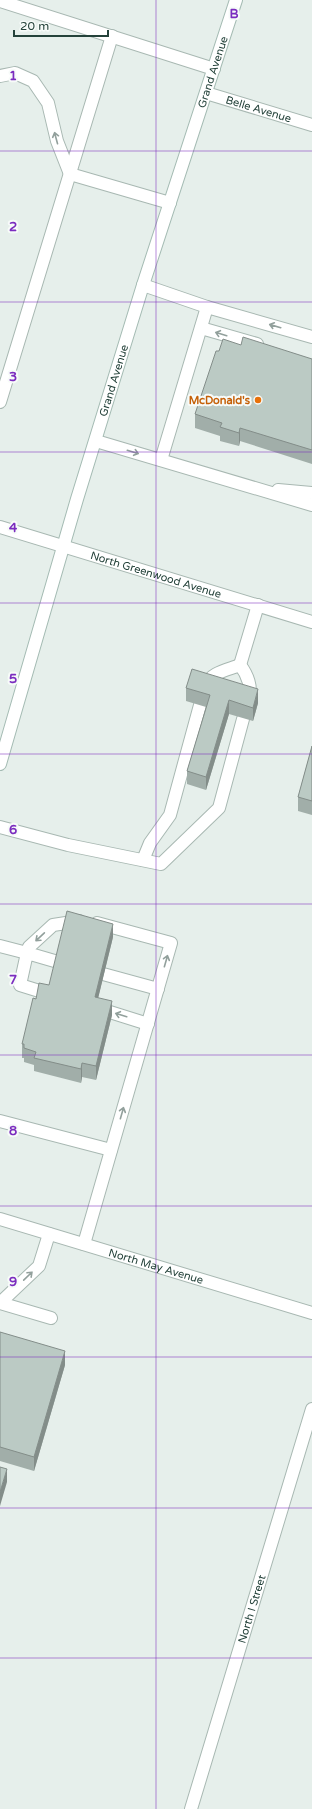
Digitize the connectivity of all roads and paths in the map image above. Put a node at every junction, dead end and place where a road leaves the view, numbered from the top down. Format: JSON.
{"nodes":[{"id":1,"x":236,"y":0,"type":"edge"},
{"id":2,"x":0,"y":1,"type":"edge"},
{"id":3,"x":112,"y":36,"type":"junction"},
{"id":4,"x":214,"y":69,"type":"junction"},
{"id":5,"x":0,"y":76,"type":"edge"},
{"id":6,"x":206,"y":93,"type":"junction"},
{"id":7,"x":312,"y":125,"type":"edge"},
{"id":8,"x":70,"y":174,"type":"junction"},
{"id":9,"x":170,"y":203,"type":"junction"},
{"id":10,"x":143,"y":285,"type":"junction"},
{"id":11,"x":207,"y":306,"type":"junction"},
{"id":12,"x":201,"y":328,"type":"junction"},
{"id":13,"x":312,"y":337,"type":"edge"},
{"id":14,"x":268,"y":348,"type":"edge"},
{"id":15,"x":0,"y":402,"type":"edge"},
{"id":16,"x":96,"y":441,"type":"junction"},
{"id":17,"x":161,"y":460,"type":"junction"},
{"id":18,"x":251,"y":487,"type":"junction"},
{"id":19,"x":312,"y":493,"type":"edge"},
{"id":20,"x":312,"y":505,"type":"edge"},
{"id":21,"x":0,"y":527,"type":"edge"},
{"id":22,"x":63,"y":546,"type":"junction"},
{"id":23,"x":258,"y":605,"type":"junction"},
{"id":24,"x":312,"y":622,"type":"edge"},
{"id":25,"x":240,"y":665,"type":"junction"},
{"id":26,"x":205,"y":686,"type":"edge"},
{"id":27,"x":248,"y":699,"type":"edge"},
{"id":28,"x":200,"y":705,"type":"edge"},
{"id":29,"x":243,"y":719,"type":"edge"},
{"id":30,"x":0,"y":764,"type":"edge"},
{"id":31,"x":0,"y":827,"type":"edge"},
{"id":32,"x":142,"y":860,"type":"junction"},
{"id":33,"x":0,"y":946,"type":"edge"},
{"id":34,"x":27,"y":953,"type":"junction"},
{"id":35,"x":58,"y":962,"type":"edge"},
{"id":36,"x":103,"y":974,"type":"edge"},
{"id":37,"x":158,"y":989,"type":"junction"},
{"id":38,"x":49,"y":994,"type":"edge"},
{"id":39,"x":93,"y":1007,"type":"edge"},
{"id":40,"x":148,"y":1024,"type":"junction"},
{"id":41,"x":0,"y":1121,"type":"edge"},
{"id":42,"x":111,"y":1150,"type":"junction"},
{"id":43,"x":0,"y":1219,"type":"edge"},
{"id":44,"x":49,"y":1234,"type":"junction"},
{"id":45,"x":84,"y":1244,"type":"junction"},
{"id":46,"x":0,"y":1303,"type":"edge"},
{"id":47,"x":312,"y":1312,"type":"edge"},
{"id":48,"x":51,"y":1318,"type":"dead end"},
{"id":49,"x":312,"y":1410,"type":"edge"},
{"id":50,"x":191,"y":1809,"type":"edge"}],
"edges":[{"from":1,"to":4,"type":"street","name":"Grand Avenue"},
{"from":2,"to":3,"type":"street"},
{"from":3,"to":4,"type":"street"},
{"from":3,"to":8,"type":"street"},
{"from":4,"to":6,"type":"street","name":"Grand Avenue"},
{"from":8,"to":5,"type":"street","one_way":true},
{"from":6,"to":7,"type":"street","name":"Belle Avenue"},
{"from":6,"to":9,"type":"street","name":"Grand Avenue"},
{"from":8,"to":9,"type":"street"},
{"from":8,"to":15,"type":"street"},
{"from":9,"to":10,"type":"street","name":"Grand Avenue"},
{"from":10,"to":11,"type":"street"},
{"from":10,"to":16,"type":"street","name":"Grand Avenue"},
{"from":11,"to":12,"type":"street"},
{"from":13,"to":11,"type":"street","one_way":true},
{"from":14,"to":12,"type":"street","one_way":true},
{"from":12,"to":17,"type":"street"},
{"from":16,"to":17,"type":"street","one_way":true},
{"from":16,"to":22,"type":"street","name":"Grand Avenue"},
{"from":17,"to":18,"type":"street"},
{"from":18,"to":19,"type":"street"},
{"from":18,"to":20,"type":"street"},
{"from":21,"to":22,"type":"street","name":"North Greenwood Avenue"},
{"from":22,"to":23,"type":"street","name":"North Greenwood Avenue"},
{"from":22,"to":30,"type":"street","name":"Grand Avenue"},
{"from":23,"to":24,"type":"street","name":"North Greenwood Avenue"},
{"from":23,"to":25,"type":"street"},
{"from":25,"to":26,"type":"street"},
{"from":25,"to":27,"type":"street"},
{"from":28,"to":32,"type":"street"},
{"from":29,"to":32,"type":"street"},
{"from":31,"to":32,"type":"street"},
{"from":33,"to":34,"type":"street"},
{"from":34,"to":35,"type":"street"},
{"from":37,"to":34,"type":"street","one_way":true},
{"from":34,"to":38,"type":"street"},
{"from":36,"to":37,"type":"street"},
{"from":37,"to":40,"type":"street"},
{"from":40,"to":39,"type":"street","one_way":true},
{"from":42,"to":40,"type":"street","one_way":true},
{"from":41,"to":42,"type":"street"},
{"from":42,"to":45,"type":"street"},
{"from":43,"to":44,"type":"street","name":"North May Avenue"},
{"from":44,"to":45,"type":"street","name":"North May Avenue"},
{"from":46,"to":44,"type":"street","one_way":true},
{"from":45,"to":47,"type":"street","name":"North May Avenue"},
{"from":46,"to":48,"type":"street"},
{"from":49,"to":50,"type":"street","name":"North I Street"}]}
